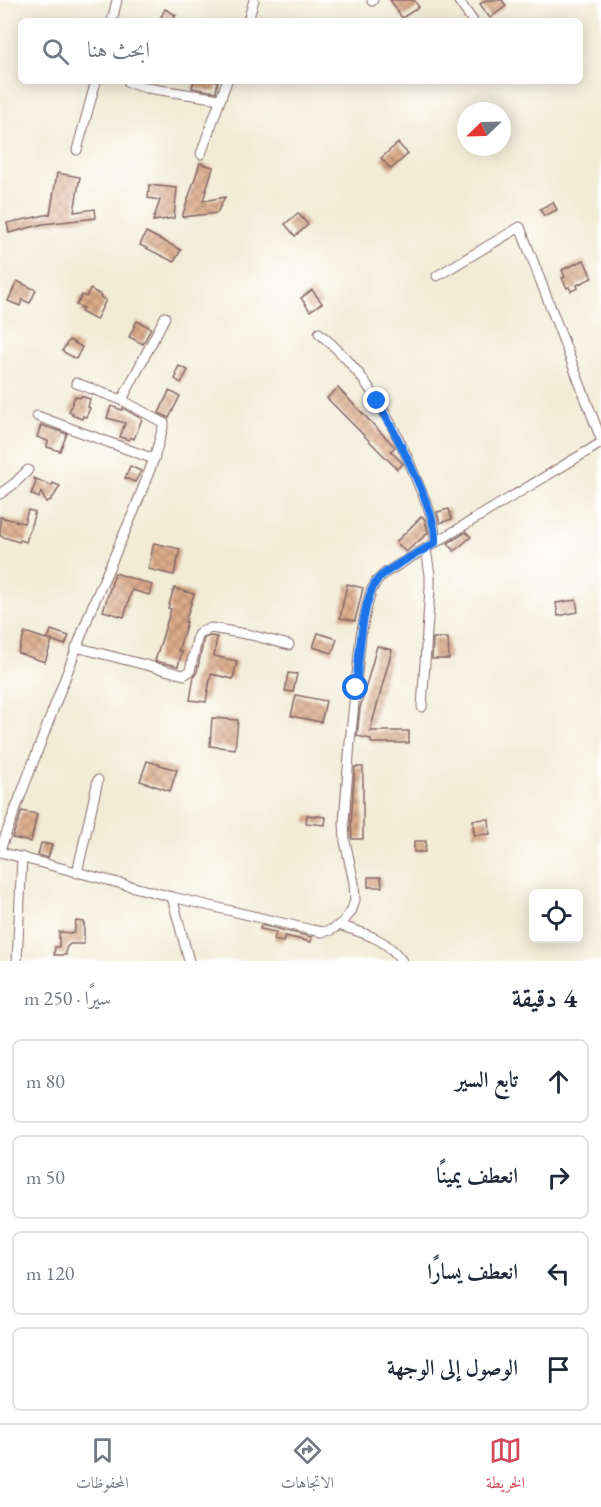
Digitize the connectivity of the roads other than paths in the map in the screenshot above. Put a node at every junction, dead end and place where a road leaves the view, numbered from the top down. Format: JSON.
{"nodes":[{"id":1,"x":117,"y":0,"type":"edge"},
{"id":2,"x":254,"y":0,"type":"edge"},
{"id":3,"x":458,"y":0,"type":"edge"},
{"id":4,"x":113,"y":18,"type":"edge"},
{"id":5,"x":249,"y":18,"type":"edge"},
{"id":6,"x":471,"y":18,"type":"edge"},
{"id":7,"x":95,"y":84,"type":"edge"},
{"id":8,"x":133,"y":84,"type":"edge"},
{"id":9,"x":226,"y":84,"type":"edge"},
{"id":10,"x":220,"y":99,"type":"junction"},
{"id":11,"x":77,"y":150,"type":"dead end"},
{"id":12,"x":201,"y":154,"type":"dead end"},
{"id":13,"x":437,"y":276,"type":"dead end"},
{"id":14,"x":165,"y":317,"type":"dead end"},
{"id":15,"x":318,"y":333,"type":"dead end"},
{"id":16,"x":76,"y":383,"type":"dead end"},
{"id":17,"x":122,"y":400,"type":"junction"},
{"id":18,"x":37,"y":416,"type":"dead end"},
{"id":19,"x":601,"y":441,"type":"edge"},
{"id":20,"x":154,"y":459,"type":"junction"},
{"id":21,"x":28,"y":470,"type":"dead end"},
{"id":22,"x":0,"y":494,"type":"edge"},
{"id":23,"x":435,"y":543,"type":"junction"},
{"id":24,"x":426,"y":549,"type":"junction"},
{"id":25,"x":289,"y":645,"type":"dead end"},
{"id":26,"x":76,"y":647,"type":"junction"},
{"id":27,"x":422,"y":707,"type":"dead end"},
{"id":28,"x":98,"y":780,"type":"dead end"},
{"id":29,"x":0,"y":851,"type":"edge"},
{"id":30,"x":22,"y":857,"type":"junction"},
{"id":31,"x":77,"y":873,"type":"junction"},
{"id":32,"x":172,"y":897,"type":"junction"},
{"id":33,"x":339,"y":925,"type":"junction"},
{"id":34,"x":17,"y":961,"type":"edge"},
{"id":35,"x":189,"y":961,"type":"edge"},
{"id":36,"x":402,"y":961,"type":"edge"}],
"edges":[{"from":1,"to":4,"type":"street"},
{"from":2,"to":5,"type":"street"},
{"from":3,"to":6,"type":"street"},
{"from":7,"to":11,"type":"street"},
{"from":8,"to":10,"type":"street"},
{"from":9,"to":10,"type":"street"},
{"from":10,"to":12,"type":"street"},
{"from":13,"to":19,"type":"street"},
{"from":14,"to":17,"type":"street"},
{"from":15,"to":23,"type":"street"},
{"from":16,"to":17,"type":"street"},
{"from":17,"to":20,"type":"street"},
{"from":18,"to":20,"type":"street"},
{"from":19,"to":23,"type":"street"},
{"from":20,"to":26,"type":"street"},
{"from":21,"to":22,"type":"street"},
{"from":23,"to":24,"type":"street"},
{"from":24,"to":27,"type":"street"},
{"from":24,"to":33,"type":"street"},
{"from":25,"to":26,"type":"street"},
{"from":26,"to":29,"type":"street"},
{"from":28,"to":31,"type":"street"},
{"from":29,"to":30,"type":"street"},
{"from":30,"to":31,"type":"street"},
{"from":30,"to":34,"type":"street"},
{"from":31,"to":32,"type":"street"},
{"from":32,"to":33,"type":"street"},
{"from":32,"to":35,"type":"street"},
{"from":33,"to":36,"type":"street"}]}
